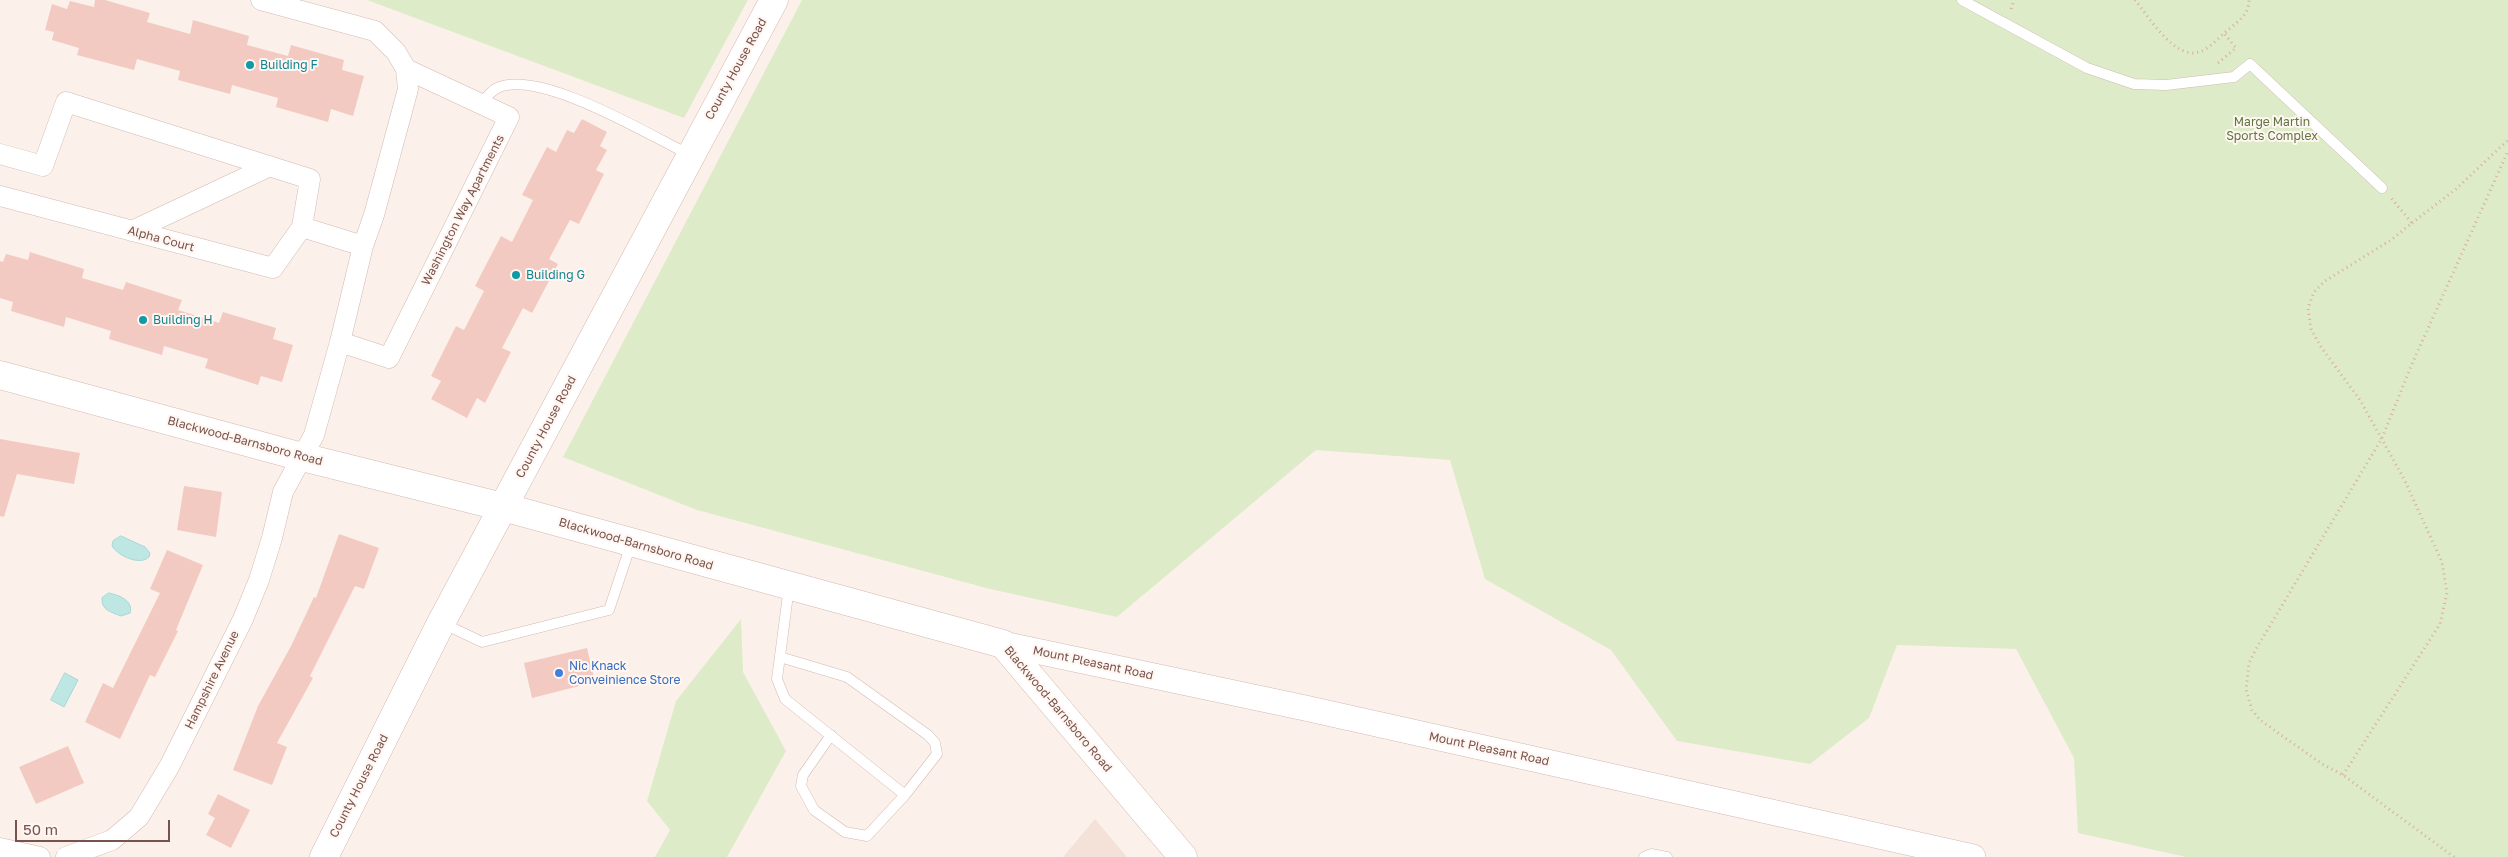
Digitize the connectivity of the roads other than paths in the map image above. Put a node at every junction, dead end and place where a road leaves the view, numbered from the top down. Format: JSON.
{"nodes":[{"id":1,"x":261,"y":0,"type":"edge"},
{"id":2,"x":774,"y":0,"type":"edge"},
{"id":3,"x":1962,"y":0,"type":"edge"},
{"id":4,"x":406,"y":70,"type":"junction"},
{"id":5,"x":481,"y":104,"type":"junction"},
{"id":6,"x":0,"y":154,"type":"edge"},
{"id":7,"x":690,"y":155,"type":"junction"},
{"id":8,"x":270,"y":166,"type":"junction"},
{"id":9,"x":2382,"y":188,"type":"road end"},
{"id":10,"x":0,"y":196,"type":"edge"},
{"id":11,"x":302,"y":227,"type":"junction"},
{"id":12,"x":132,"y":231,"type":"junction"},
{"id":13,"x":363,"y":246,"type":"junction"},
{"id":14,"x":340,"y":342,"type":"junction"},
{"id":15,"x":0,"y":375,"type":"edge"},
{"id":16,"x":302,"y":457,"type":"junction"},
{"id":17,"x":503,"y":507,"type":"junction"},
{"id":18,"x":632,"y":543,"type":"junction"},
{"id":19,"x":789,"y":586,"type":"junction"},
{"id":20,"x":441,"y":623,"type":"junction"},
{"id":21,"x":1003,"y":644,"type":"junction"},
{"id":22,"x":780,"y":657,"type":"junction"},
{"id":23,"x":831,"y":735,"type":"junction"},
{"id":24,"x":905,"y":795,"type":"junction"},
{"id":25,"x":0,"y":848,"type":"edge"},
{"id":26,"x":327,"y":856,"type":"edge"},
{"id":27,"x":40,"y":857,"type":"edge"},
{"id":28,"x":66,"y":857,"type":"edge"},
{"id":29,"x":1182,"y":857,"type":"edge"},
{"id":30,"x":1644,"y":857,"type":"edge"},
{"id":31,"x":1668,"y":857,"type":"edge"},
{"id":32,"x":1974,"y":857,"type":"edge"}],
"edges":[{"from":1,"to":4,"type":"street"},
{"from":2,"to":7,"type":"main road","name":"County House Road"},
{"from":3,"to":9,"type":"lane"},
{"from":4,"to":5,"type":"street","name":"Washington Way Apartments"},
{"from":4,"to":13,"type":"street"},
{"from":5,"to":7,"type":"lane"},
{"from":5,"to":14,"type":"street","name":"Washington Way Apartments"},
{"from":6,"to":8,"type":"street"},
{"from":7,"to":17,"type":"main road","name":"County House Road"},
{"from":8,"to":11,"type":"street"},
{"from":8,"to":12,"type":"street"},
{"from":10,"to":12,"type":"street","name":"Alpha Court"},
{"from":11,"to":12,"type":"street","name":"Alpha Court"},
{"from":11,"to":13,"type":"street"},
{"from":13,"to":14,"type":"street"},
{"from":14,"to":16,"type":"street"},
{"from":15,"to":16,"type":"main road","name":"Blackwood-Barnsboro Road"},
{"from":16,"to":17,"type":"main road","name":"Blackwood-Barnsboro Road"},
{"from":16,"to":28,"type":"street","name":"Hampshire Avenue"},
{"from":17,"to":18,"type":"main road","name":"Blackwood-Barnsboro Road"},
{"from":17,"to":20,"type":"main road","name":"County House Road"},
{"from":18,"to":19,"type":"main road","name":"Blackwood-Barnsboro Road"},
{"from":18,"to":20,"type":"lane"},
{"from":19,"to":21,"type":"main road","name":"Blackwood-Barnsboro Road"},
{"from":19,"to":22,"type":"lane"},
{"from":20,"to":26,"type":"main road","name":"County House Road"},
{"from":21,"to":29,"type":"main road","name":"Blackwood-Barnsboro Road"},
{"from":21,"to":32,"type":"street","name":"Mount Pleasant Road"},
{"from":22,"to":23,"type":"lane"},
{"from":22,"to":24,"type":"lane"},
{"from":23,"to":24,"type":"lane"},
{"from":23,"to":24,"type":"lane"},
{"from":25,"to":27,"type":"street"},
{"from":30,"to":31,"type":"lane"}]}
